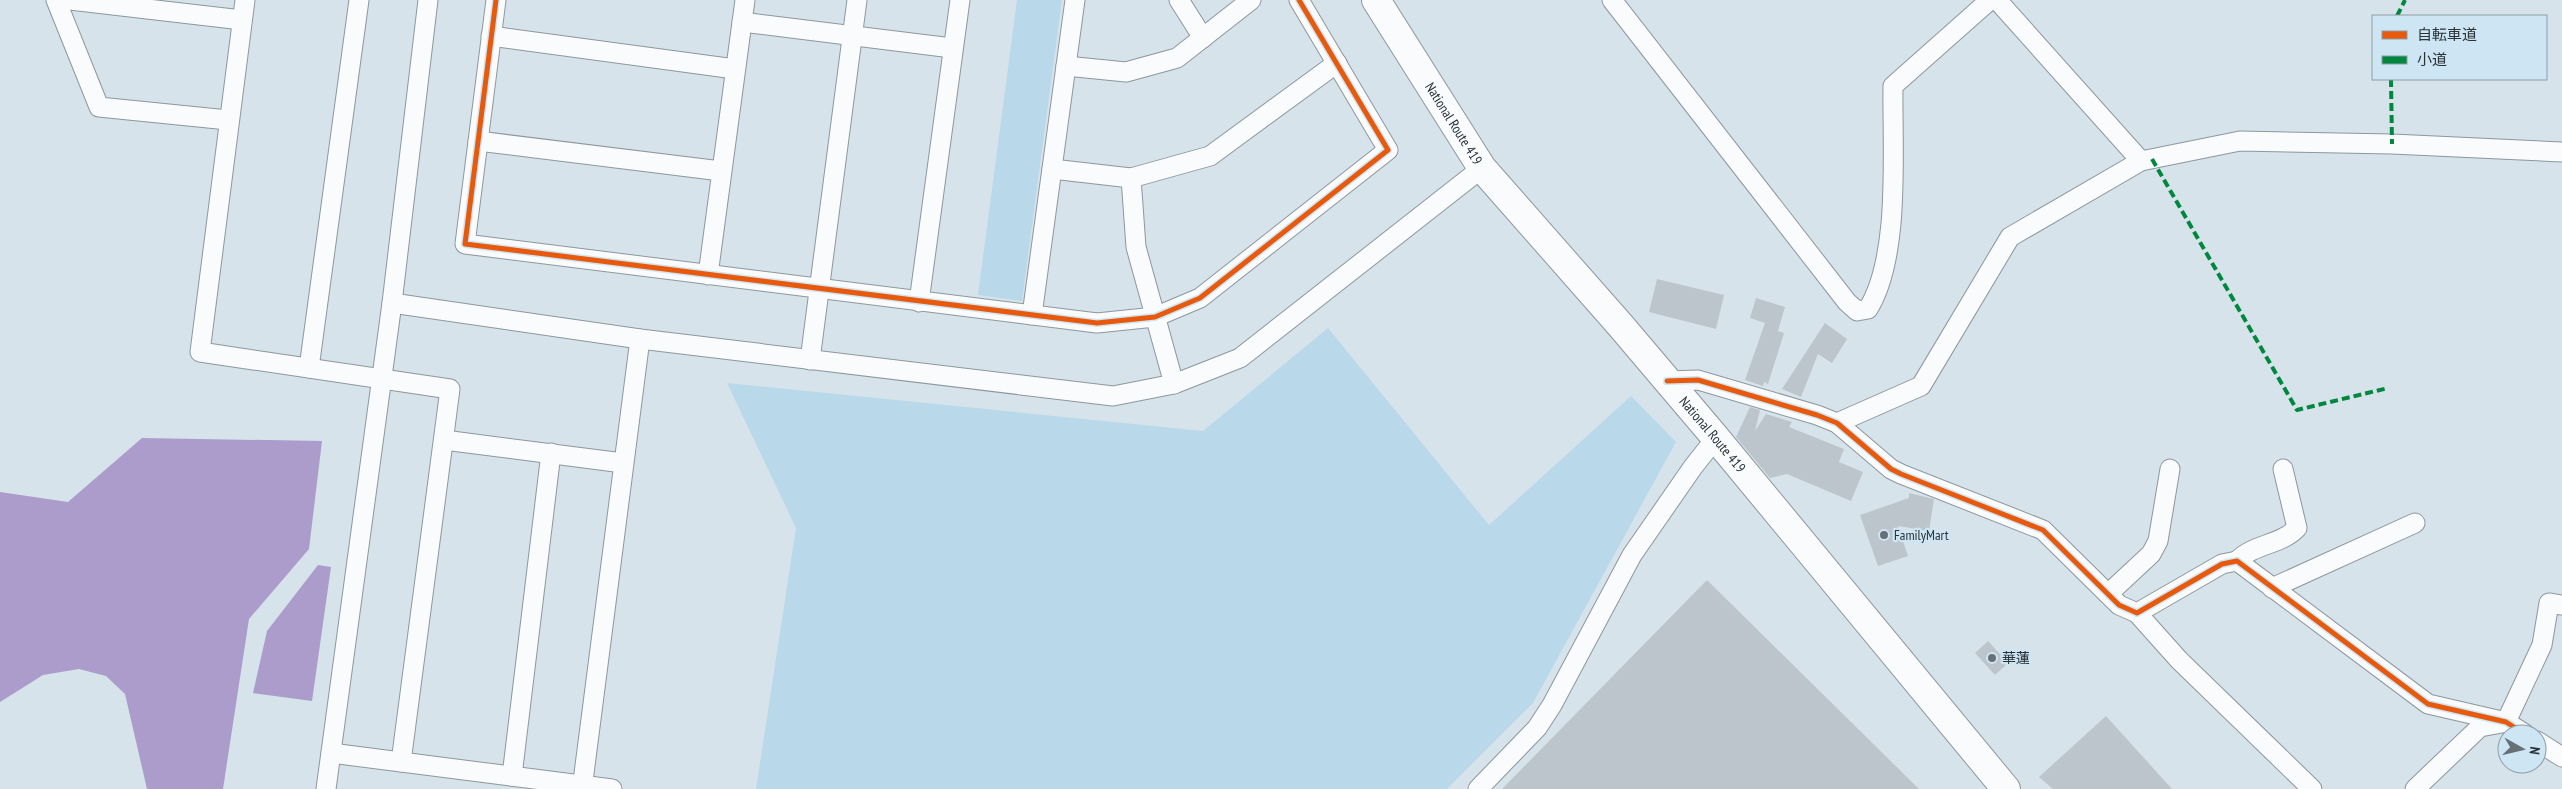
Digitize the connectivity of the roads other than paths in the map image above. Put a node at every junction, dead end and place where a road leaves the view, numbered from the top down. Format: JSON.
{"nodes":[{"id":1,"x":56,"y":0,"type":"edge"},
{"id":2,"x":70,"y":0,"type":"edge"},
{"id":3,"x":245,"y":0,"type":"edge"},
{"id":4,"x":359,"y":0,"type":"edge"},
{"id":5,"x":428,"y":0,"type":"edge"},
{"id":6,"x":496,"y":0,"type":"edge"},
{"id":7,"x":745,"y":0,"type":"edge"},
{"id":8,"x":857,"y":0,"type":"edge"},
{"id":9,"x":960,"y":0,"type":"edge"},
{"id":10,"x":1075,"y":0,"type":"edge"},
{"id":11,"x":1178,"y":0,"type":"edge"},
{"id":12,"x":1251,"y":0,"type":"edge"},
{"id":13,"x":1299,"y":0,"type":"edge"},
{"id":14,"x":1376,"y":0,"type":"edge"},
{"id":15,"x":1612,"y":0,"type":"edge"},
{"id":16,"x":1990,"y":0,"type":"edge"},
{"id":17,"x":1997,"y":0,"type":"edge"},
{"id":18,"x":242,"y":20,"type":"junction"},
{"id":19,"x":742,"y":22,"type":"junction"},
{"id":20,"x":491,"y":36,"type":"junction"},
{"id":21,"x":853,"y":36,"type":"junction"},
{"id":22,"x":1203,"y":38,"type":"junction"},
{"id":23,"x":952,"y":48,"type":"junction"},
{"id":24,"x":1337,"y":63,"type":"junction"},
{"id":25,"x":1066,"y":66,"type":"junction"},
{"id":26,"x":735,"y":68,"type":"junction"},
{"id":27,"x":228,"y":120,"type":"junction"},
{"id":28,"x":478,"y":141,"type":"junction"},
{"id":29,"x":2562,"y":152,"type":"edge"},
{"id":30,"x":2141,"y":161,"type":"junction"},
{"id":31,"x":1482,"y":168,"type":"junction"},
{"id":32,"x":1052,"y":169,"type":"junction"},
{"id":33,"x":722,"y":172,"type":"junction"},
{"id":34,"x":1131,"y":178,"type":"junction"},
{"id":35,"x":708,"y":275,"type":"junction"},
{"id":36,"x":818,"y":288,"type":"junction"},
{"id":37,"x":919,"y":302,"type":"junction"},
{"id":38,"x":392,"y":303,"type":"junction"},
{"id":39,"x":1032,"y":315,"type":"junction"},
{"id":40,"x":1155,"y":317,"type":"junction"},
{"id":41,"x":640,"y":339,"type":"junction"},
{"id":42,"x":810,"y":360,"type":"junction"},
{"id":43,"x":309,"y":368,"type":"junction"},
{"id":44,"x":382,"y":378,"type":"junction"},
{"id":45,"x":1667,"y":381,"type":"junction"},
{"id":46,"x":1174,"y":384,"type":"junction"},
{"id":47,"x":1837,"y":423,"type":"junction"},
{"id":48,"x":1716,"y":438,"type":"junction"},
{"id":49,"x":444,"y":440,"type":"junction"},
{"id":50,"x":551,"y":453,"type":"junction"},
{"id":51,"x":623,"y":463,"type":"junction"},
{"id":52,"x":2170,"y":468,"type":"dead end"},
{"id":53,"x":2283,"y":469,"type":"dead end"},
{"id":54,"x":2415,"y":523,"type":"dead end"},
{"id":55,"x":2236,"y":561,"type":"junction"},
{"id":56,"x":2272,"y":588,"type":"junction"},
{"id":57,"x":2108,"y":594,"type":"junction"},
{"id":58,"x":2562,"y":604,"type":"edge"},
{"id":59,"x":2137,"y":613,"type":"junction"},
{"id":60,"x":2506,"y":722,"type":"junction"},
{"id":61,"x":2509,"y":724,"type":"edge"},
{"id":62,"x":2547,"y":747,"type":"edge"},
{"id":63,"x":331,"y":753,"type":"junction"},
{"id":64,"x":2562,"y":757,"type":"edge"},
{"id":65,"x":401,"y":762,"type":"junction"},
{"id":66,"x":512,"y":776,"type":"junction"},
{"id":67,"x":582,"y":787,"type":"edge"},
{"id":68,"x":326,"y":789,"type":"edge"},
{"id":69,"x":612,"y":789,"type":"edge"},
{"id":70,"x":1478,"y":789,"type":"edge"},
{"id":71,"x":2006,"y":789,"type":"edge"},
{"id":72,"x":2312,"y":789,"type":"edge"},
{"id":73,"x":2415,"y":789,"type":"edge"}],
"edges":[{"from":1,"to":27,"type":"street"},
{"from":2,"to":18,"type":"street"},
{"from":3,"to":18,"type":"street"},
{"from":4,"to":43,"type":"street"},
{"from":5,"to":38,"type":"street"},
{"from":6,"to":20,"type":"street"},
{"from":7,"to":19,"type":"street"},
{"from":8,"to":21,"type":"street"},
{"from":9,"to":23,"type":"street"},
{"from":10,"to":25,"type":"street"},
{"from":11,"to":22,"type":"street"},
{"from":12,"to":22,"type":"street"},
{"from":13,"to":24,"type":"street"},
{"from":14,"to":31,"type":"highway","name":"National Route 419"},
{"from":15,"to":16,"type":"street"},
{"from":17,"to":30,"type":"street"},
{"from":18,"to":27,"type":"street"},
{"from":19,"to":21,"type":"street"},
{"from":19,"to":26,"type":"street"},
{"from":20,"to":26,"type":"street"},
{"from":20,"to":28,"type":"street"},
{"from":21,"to":23,"type":"street"},
{"from":21,"to":36,"type":"street"},
{"from":22,"to":25,"type":"street"},
{"from":23,"to":37,"type":"street"},
{"from":24,"to":34,"type":"street"},
{"from":24,"to":40,"type":"street"},
{"from":25,"to":32,"type":"street"},
{"from":26,"to":33,"type":"street"},
{"from":27,"to":43,"type":"street"},
{"from":28,"to":33,"type":"street"},
{"from":28,"to":35,"type":"street"},
{"from":29,"to":30,"type":"street"},
{"from":30,"to":47,"type":"street"},
{"from":31,"to":45,"type":"highway","name":"National Route 419"},
{"from":31,"to":46,"type":"street"},
{"from":32,"to":34,"type":"street"},
{"from":32,"to":39,"type":"street"},
{"from":33,"to":35,"type":"street"},
{"from":34,"to":40,"type":"street"},
{"from":35,"to":36,"type":"street"},
{"from":36,"to":37,"type":"street"},
{"from":36,"to":42,"type":"street"},
{"from":37,"to":39,"type":"street"},
{"from":38,"to":41,"type":"street"},
{"from":38,"to":44,"type":"street"},
{"from":39,"to":40,"type":"street"},
{"from":40,"to":46,"type":"street"},
{"from":41,"to":42,"type":"street"},
{"from":41,"to":51,"type":"street"},
{"from":42,"to":46,"type":"street"},
{"from":43,"to":44,"type":"street"},
{"from":44,"to":49,"type":"street"},
{"from":44,"to":63,"type":"street"},
{"from":45,"to":47,"type":"street"},
{"from":45,"to":48,"type":"highway","name":"National Route 419"},
{"from":47,"to":57,"type":"street"},
{"from":48,"to":70,"type":"street"},
{"from":48,"to":71,"type":"highway","name":"National Route 419"},
{"from":49,"to":50,"type":"street"},
{"from":49,"to":65,"type":"street"},
{"from":50,"to":51,"type":"street"},
{"from":50,"to":66,"type":"street"},
{"from":51,"to":67,"type":"street"},
{"from":52,"to":57,"type":"street"},
{"from":53,"to":55,"type":"street"},
{"from":54,"to":56,"type":"street"},
{"from":55,"to":56,"type":"street"},
{"from":55,"to":59,"type":"street"},
{"from":56,"to":60,"type":"street"},
{"from":57,"to":59,"type":"street"},
{"from":58,"to":60,"type":"street"},
{"from":59,"to":72,"type":"street"},
{"from":60,"to":61,"type":"street"},
{"from":60,"to":73,"type":"street"},
{"from":62,"to":64,"type":"street"},
{"from":63,"to":65,"type":"street"},
{"from":63,"to":68,"type":"street"},
{"from":65,"to":66,"type":"street"},
{"from":66,"to":67,"type":"street"},
{"from":67,"to":69,"type":"street"}]}
